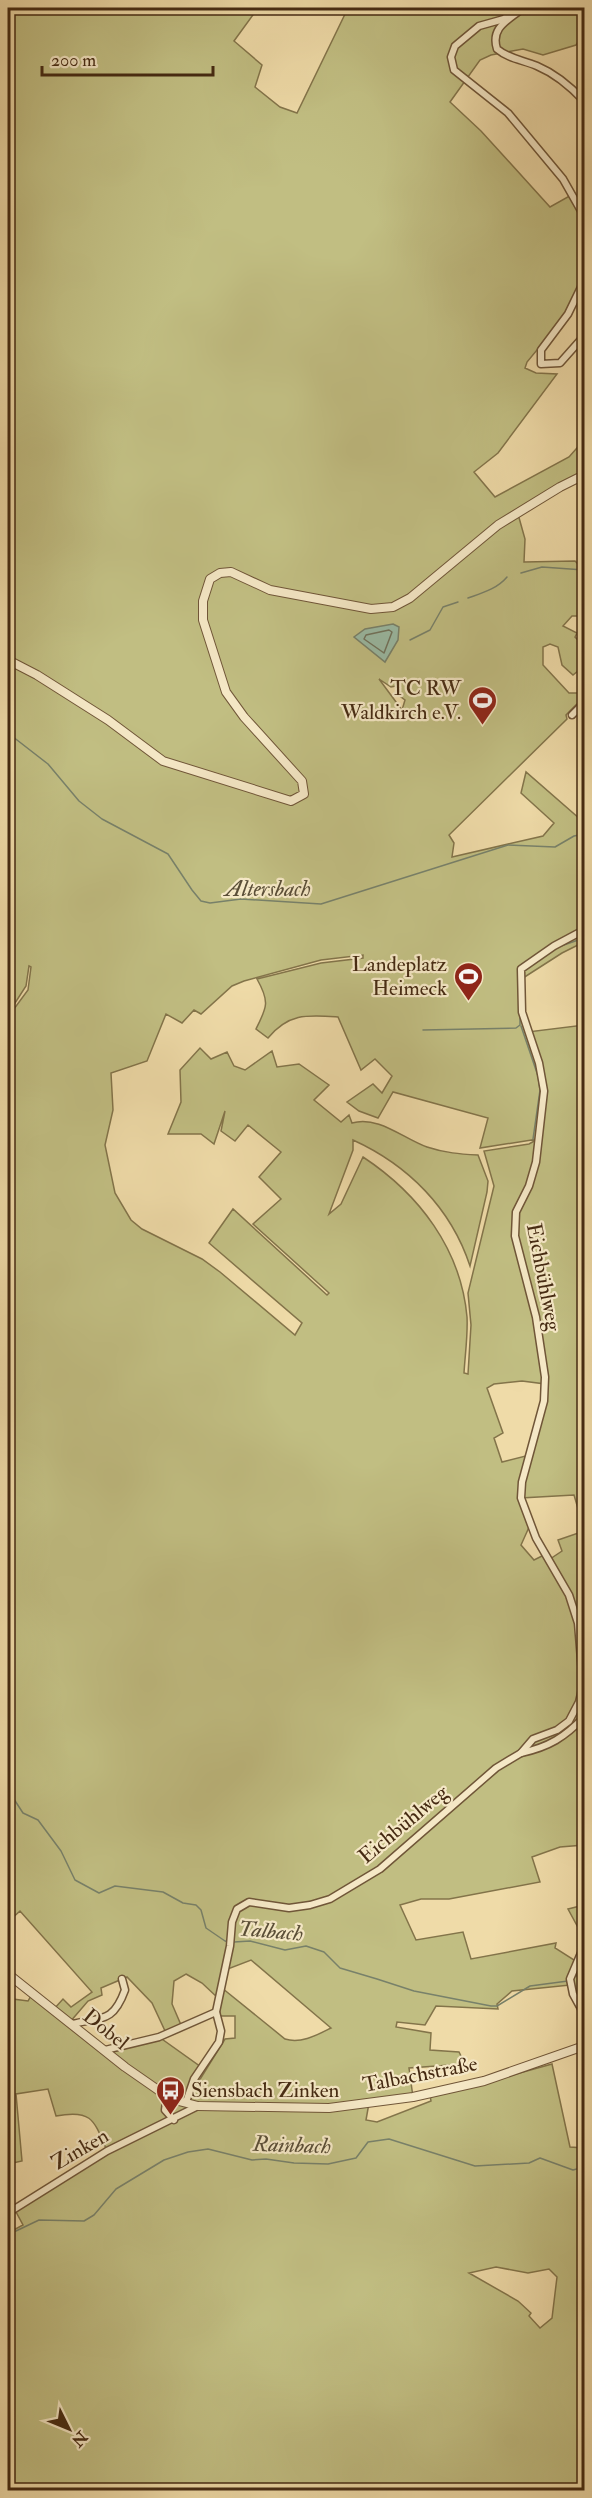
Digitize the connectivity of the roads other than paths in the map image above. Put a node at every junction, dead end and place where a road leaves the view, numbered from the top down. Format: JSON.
{"nodes":[{"id":1,"x":516,"y":8,"type":"edge"},
{"id":2,"x":523,"y":8,"type":"edge"},
{"id":3,"x":504,"y":20,"type":"junction"},
{"id":4,"x":585,"y":101,"type":"edge"},
{"id":5,"x":585,"y":216,"type":"edge"},
{"id":6,"x":585,"y":281,"type":"edge"},
{"id":7,"x":585,"y":336,"type":"edge"},
{"id":8,"x":585,"y":475,"type":"edge"},
{"id":9,"x":8,"y":660,"type":"edge"},
{"id":10,"x":585,"y":704,"type":"edge"},
{"id":11,"x":572,"y":715,"type":"dead end"},
{"id":12,"x":585,"y":930,"type":"edge"},
{"id":13,"x":585,"y":1717,"type":"edge"},
{"id":14,"x":533,"y":1739,"type":"junction"},
{"id":15,"x":538,"y":1749,"type":"junction"},
{"id":16,"x":521,"y":1753,"type":"junction"},
{"id":17,"x":585,"y":1946,"type":"edge"},
{"id":18,"x":8,"y":1974,"type":"edge"},
{"id":19,"x":122,"y":1979,"type":"dead end"},
{"id":20,"x":216,"y":2013,"type":"junction"},
{"id":21,"x":585,"y":2014,"type":"edge"},
{"id":22,"x":72,"y":2025,"type":"junction"},
{"id":23,"x":584,"y":2047,"type":"edge"},
{"id":24,"x":105,"y":2050,"type":"junction"},
{"id":25,"x":171,"y":2099,"type":"junction"},
{"id":26,"x":186,"y":2102,"type":"junction"},
{"id":27,"x":198,"y":2106,"type":"junction"},
{"id":28,"x":174,"y":2120,"type":"junction"},
{"id":29,"x":8,"y":2213,"type":"edge"}],
"edges":[{"from":1,"to":3,"type":"street"},
{"from":2,"to":3,"type":"street"},
{"from":3,"to":4,"type":"street"},
{"from":3,"to":5,"type":"street"},
{"from":6,"to":7,"type":"street"},
{"from":8,"to":9,"type":"street"},
{"from":10,"to":11,"type":"street"},
{"from":12,"to":14,"type":"street","name":"Eichbühlweg"},
{"from":13,"to":15,"type":"street"},
{"from":14,"to":15,"type":"street"},
{"from":14,"to":16,"type":"street","name":"Eichbühlweg"},
{"from":15,"to":16,"type":"street"},
{"from":16,"to":20,"type":"street","name":"Eichbühlweg"},
{"from":17,"to":21,"type":"street"},
{"from":18,"to":22,"type":"street","name":"Dobel"},
{"from":19,"to":22,"type":"street"},
{"from":20,"to":24,"type":"street"},
{"from":20,"to":26,"type":"street","name":"Eichbühlweg"},
{"from":22,"to":24,"type":"street","name":"Dobel"},
{"from":23,"to":27,"type":"street","name":"Talbachstraße"},
{"from":24,"to":25,"type":"street","name":"Dobel"},
{"from":25,"to":26,"type":"street","name":"Dobel"},
{"from":25,"to":28,"type":"street"},
{"from":26,"to":27,"type":"street","name":"Talbachstraße"},
{"from":27,"to":28,"type":"street","name":"Zinken"},
{"from":28,"to":29,"type":"street","name":"Zinken"}]}
